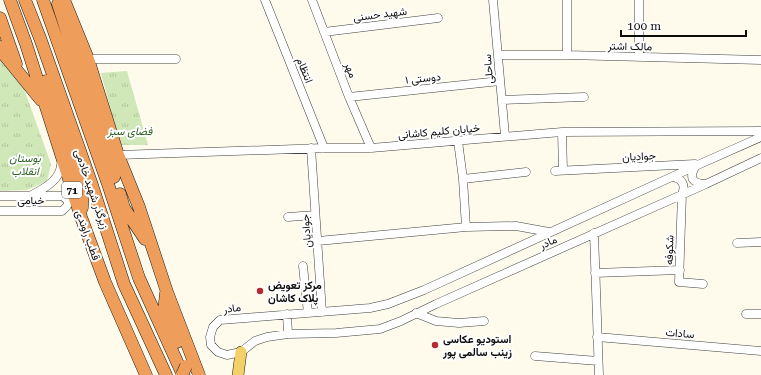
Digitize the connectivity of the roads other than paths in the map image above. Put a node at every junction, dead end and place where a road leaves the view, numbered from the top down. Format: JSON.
{"nodes":[{"id":1,"x":10,"y":0,"type":"edge"},
{"id":2,"x":20,"y":0,"type":"edge"},
{"id":3,"x":25,"y":0,"type":"edge"},
{"id":4,"x":43,"y":0,"type":"edge"},
{"id":5,"x":56,"y":0,"type":"edge"},
{"id":6,"x":64,"y":0,"type":"edge"},
{"id":7,"x":265,"y":0,"type":"edge"},
{"id":8,"x":312,"y":0,"type":"edge"},
{"id":9,"x":493,"y":0,"type":"edge"},
{"id":10,"x":567,"y":0,"type":"edge"},
{"id":11,"x":639,"y":0,"type":"edge"},
{"id":12,"x":0,"y":18,"type":"edge"},
{"id":13,"x":438,"y":18,"type":"dead end"},
{"id":14,"x":324,"y":32,"type":"junction"},
{"id":15,"x":0,"y":47,"type":"edge"},
{"id":16,"x":498,"y":55,"type":"junction"},
{"id":17,"x":567,"y":55,"type":"junction"},
{"id":18,"x":639,"y":57,"type":"junction"},
{"id":19,"x":176,"y":58,"type":"dead end"},
{"id":20,"x":88,"y":59,"type":"junction"},
{"id":21,"x":761,"y":60,"type":"edge"},
{"id":22,"x":19,"y":73,"type":"junction"},
{"id":23,"x":500,"y":81,"type":"junction"},
{"id":24,"x":349,"y":97,"type":"junction"},
{"id":25,"x":584,"y":97,"type":"dead end"},
{"id":26,"x":502,"y":100,"type":"junction"},
{"id":27,"x":46,"y":106,"type":"junction"},
{"id":28,"x":761,"y":131,"type":"edge"},
{"id":29,"x":562,"y":132,"type":"junction"},
{"id":30,"x":505,"y":136,"type":"junction"},
{"id":31,"x":761,"y":137,"type":"edge"},
{"id":32,"x":458,"y":141,"type":"junction"},
{"id":33,"x":311,"y":148,"type":"junction"},
{"id":34,"x":324,"y":148,"type":"junction"},
{"id":35,"x":371,"y":148,"type":"junction"},
{"id":36,"x":118,"y":155,"type":"junction"},
{"id":37,"x":62,"y":158,"type":"junction"},
{"id":38,"x":761,"y":158,"type":"edge"},
{"id":39,"x":697,"y":165,"type":"junction"},
{"id":40,"x":526,"y":172,"type":"dead end"},
{"id":41,"x":672,"y":177,"type":"junction"},
{"id":42,"x":463,"y":179,"type":"junction"},
{"id":43,"x":706,"y":184,"type":"junction"},
{"id":44,"x":682,"y":194,"type":"junction"},
{"id":45,"x":0,"y":196,"type":"edge"},
{"id":46,"x":29,"y":196,"type":"junction"},
{"id":47,"x":0,"y":211,"type":"edge"},
{"id":48,"x":315,"y":215,"type":"junction"},
{"id":49,"x":81,"y":217,"type":"junction"},
{"id":50,"x":288,"y":217,"type":"dead end"},
{"id":51,"x":466,"y":227,"type":"junction"},
{"id":52,"x":549,"y":232,"type":"junction"},
{"id":53,"x":594,"y":234,"type":"junction"},
{"id":54,"x":318,"y":241,"type":"junction"},
{"id":55,"x":761,"y":242,"type":"edge"},
{"id":56,"x":737,"y":243,"type":"dead end"},
{"id":57,"x":153,"y":252,"type":"junction"},
{"id":58,"x":303,"y":266,"type":"dead end"},
{"id":59,"x":680,"y":270,"type":"junction"},
{"id":60,"x":595,"y":273,"type":"junction"},
{"id":61,"x":703,"y":284,"type":"dead end"},
{"id":62,"x":166,"y":292,"type":"junction"},
{"id":63,"x":322,"y":312,"type":"junction"},
{"id":64,"x":308,"y":313,"type":"junction"},
{"id":65,"x":416,"y":313,"type":"junction"},
{"id":66,"x":287,"y":314,"type":"junction"},
{"id":67,"x":746,"y":314,"type":"dead end"},
{"id":68,"x":761,"y":314,"type":"edge"},
{"id":69,"x":484,"y":320,"type":"dead end"},
{"id":70,"x":288,"y":334,"type":"junction"},
{"id":71,"x":597,"y":337,"type":"junction"},
{"id":72,"x":761,"y":351,"type":"edge"},
{"id":73,"x":241,"y":352,"type":"junction"},
{"id":74,"x":535,"y":356,"type":"dead end"},
{"id":75,"x":598,"y":361,"type":"junction"},
{"id":76,"x":184,"y":372,"type":"edge"},
{"id":77,"x":146,"y":373,"type":"edge"},
{"id":78,"x":166,"y":375,"type":"edge"},
{"id":79,"x":199,"y":375,"type":"edge"},
{"id":80,"x":238,"y":375,"type":"edge"},
{"id":81,"x":599,"y":375,"type":"edge"}],
"edges":[{"from":1,"to":27,"type":"highway","name":"قطب راوندی","number":"71"},
{"from":2,"to":49,"type":"highway"},
{"from":3,"to":78,"type":"highway","name":"زیرگذر شهید خادمی"},
{"from":4,"to":76,"type":"highway","name":"زیرگذر شهید خادمی"},
{"from":5,"to":57,"type":"highway"},
{"from":6,"to":20,"type":"highway"},
{"from":7,"to":34,"type":"street","name":"انتظام"},
{"from":8,"to":14,"type":"street","name":"مهر"},
{"from":9,"to":16,"type":"street","name":"ساحلی"},
{"from":10,"to":17,"type":"street"},
{"from":11,"to":18,"type":"street"},
{"from":12,"to":22,"type":"highway"},
{"from":13,"to":14,"type":"street","name":"شهید حسنی"},
{"from":14,"to":24,"type":"street","name":"مهر"},
{"from":15,"to":22,"type":"highway"},
{"from":16,"to":17,"type":"street","name":"مالک اشتر"},
{"from":16,"to":23,"type":"street","name":"ساحلی"},
{"from":17,"to":18,"type":"street","name":"مالک اشتر"},
{"from":18,"to":21,"type":"street","name":"مالک اشتر"},
{"from":19,"to":20,"type":"street"},
{"from":20,"to":36,"type":"highway"},
{"from":22,"to":27,"type":"highway"},
{"from":23,"to":24,"type":"street","name":"دوستی ۱"},
{"from":23,"to":26,"type":"street","name":"ساحلی"},
{"from":24,"to":35,"type":"street","name":"مهر"},
{"from":25,"to":26,"type":"street"},
{"from":26,"to":30,"type":"street","name":"ساحلی"},
{"from":27,"to":37,"type":"highway","name":"قطب راوندی","number":"71"},
{"from":28,"to":29,"type":"street","name":"خیابان کلیم کاشانی"},
{"from":29,"to":30,"type":"street","name":"خیابان کلیم کاشانی"},
{"from":29,"to":39,"type":"street","name":"جوادیان"},
{"from":30,"to":32,"type":"street","name":"خیابان کلیم کاشانی"},
{"from":31,"to":39,"type":"street","name":"مادر"},
{"from":32,"to":35,"type":"street","name":"خیابان کلیم کاشانی"},
{"from":32,"to":42,"type":"street"},
{"from":33,"to":34,"type":"street","name":"خیابان کلیم کاشانی"},
{"from":33,"to":36,"type":"street","name":"خیابان کلیم کاشانی"},
{"from":33,"to":48,"type":"street","name":"جوادیان"},
{"from":34,"to":35,"type":"street","name":"خیابان کلیم کاشانی"},
{"from":36,"to":57,"type":"highway"},
{"from":37,"to":46,"type":"street"},
{"from":37,"to":49,"type":"highway","name":"قطب راوندی","number":"71"},
{"from":38,"to":43,"type":"street","name":"مادر"},
{"from":39,"to":41,"type":"street","name":"مادر"},
{"from":39,"to":43,"type":"street"},
{"from":40,"to":42,"type":"street"},
{"from":41,"to":44,"type":"street","name":"شکوفه"},
{"from":41,"to":52,"type":"street","name":"مادر"},
{"from":42,"to":51,"type":"street"},
{"from":43,"to":44,"type":"street","name":"مادر"},
{"from":44,"to":53,"type":"street","name":"مادر"},
{"from":44,"to":59,"type":"street","name":"شکوفه"},
{"from":45,"to":46,"type":"street","name":"خیامی"},
{"from":46,"to":47,"type":"street","name":"خیامی"},
{"from":48,"to":50,"type":"street"},
{"from":48,"to":54,"type":"street","name":"جوادیان"},
{"from":49,"to":77,"type":"highway","name":"قطب راوندی","number":"71"},
{"from":51,"to":52,"type":"street"},
{"from":51,"to":54,"type":"street"},
{"from":52,"to":63,"type":"street","name":"مادر"},
{"from":53,"to":60,"type":"street"},
{"from":53,"to":65,"type":"street","name":"مادر"},
{"from":54,"to":63,"type":"street","name":"جوادیان"},
{"from":55,"to":56,"type":"street"},
{"from":57,"to":62,"type":"highway"},
{"from":58,"to":64,"type":"street"},
{"from":59,"to":60,"type":"street"},
{"from":59,"to":61,"type":"street","name":"شکوفه"},
{"from":60,"to":71,"type":"street"},
{"from":62,"to":76,"type":"highway"},
{"from":62,"to":79,"type":"highway"},
{"from":63,"to":64,"type":"street","name":"مادر"},
{"from":64,"to":66,"type":"street","name":"مادر"},
{"from":65,"to":69,"type":"street"},
{"from":65,"to":70,"type":"street","name":"مادر"},
{"from":66,"to":70,"type":"street"},
{"from":66,"to":73,"type":"street","name":"مادر"},
{"from":67,"to":68,"type":"street"},
{"from":70,"to":73,"type":"street","name":"مادر"},
{"from":71,"to":72,"type":"street","name":"سادات"},
{"from":71,"to":75,"type":"street"},
{"from":73,"to":80,"type":"main road"},
{"from":74,"to":75,"type":"street"},
{"from":75,"to":81,"type":"street"}]}
